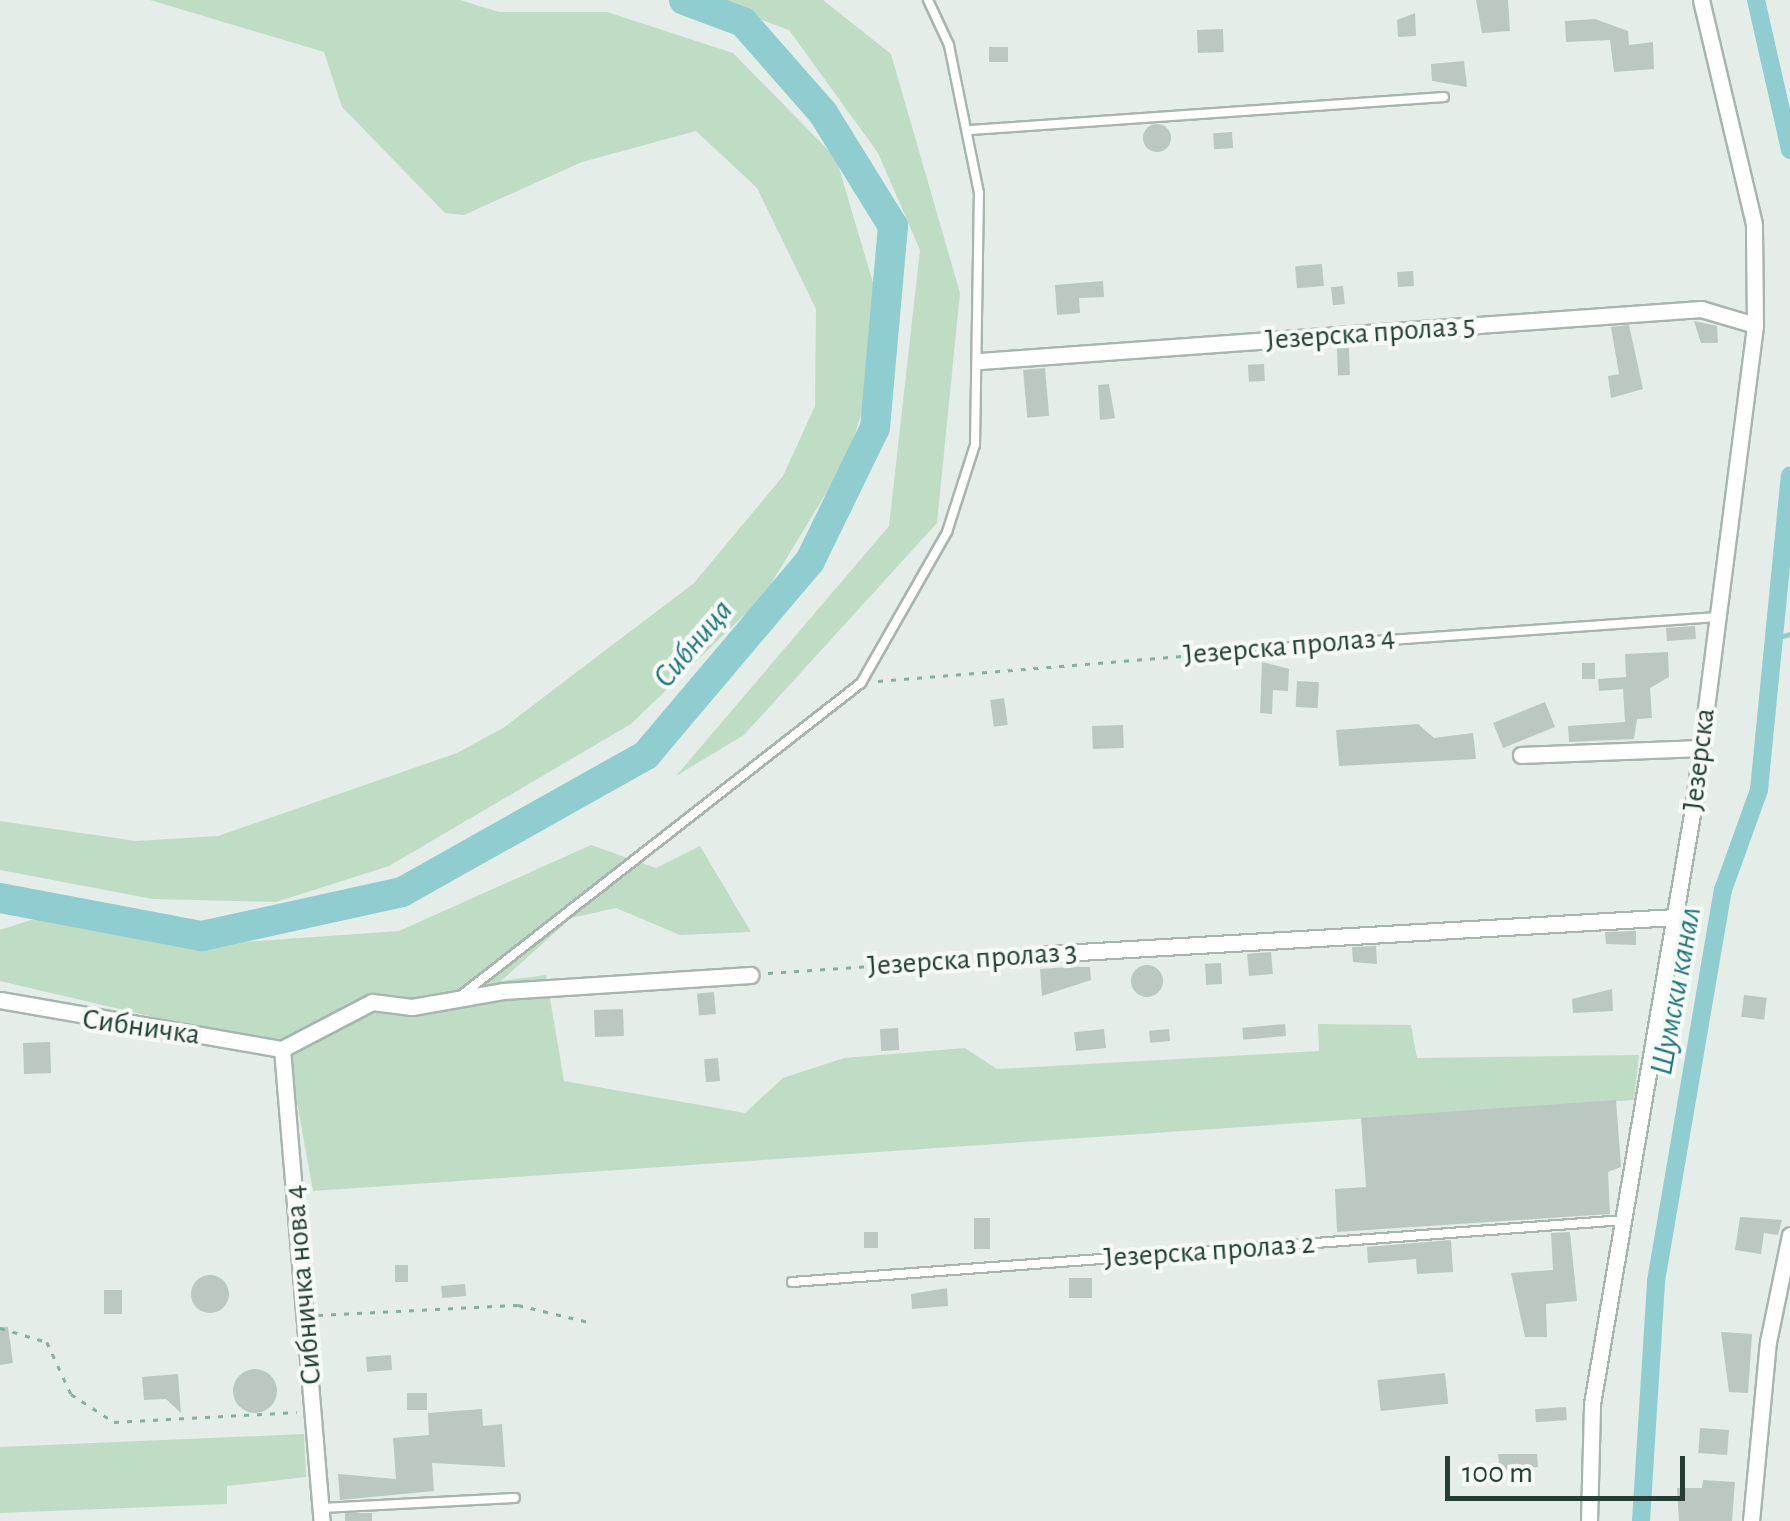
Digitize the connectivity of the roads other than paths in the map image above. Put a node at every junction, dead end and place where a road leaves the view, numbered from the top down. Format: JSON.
{"nodes":[{"id":1,"x":928,"y":0,"type":"edge"},
{"id":2,"x":1702,"y":0,"type":"edge"},
{"id":3,"x":1444,"y":97,"type":"dead end"},
{"id":4,"x":971,"y":130,"type":"junction"},
{"id":5,"x":1755,"y":325,"type":"junction"},
{"id":6,"x":980,"y":362,"type":"junction"},
{"id":7,"x":1716,"y":618,"type":"junction"},
{"id":8,"x":1290,"y":647,"type":"road end"},
{"id":9,"x":1701,"y":748,"type":"junction"},
{"id":10,"x":1521,"y":754,"type":"dead end"},
{"id":11,"x":1675,"y":917,"type":"junction"},
{"id":12,"x":1045,"y":954,"type":"road end"},
{"id":13,"x":750,"y":974,"type":"road end"},
{"id":14,"x":459,"y":996,"type":"junction"},
{"id":15,"x":0,"y":1000,"type":"edge"},
{"id":16,"x":282,"y":1050,"type":"junction"},
{"id":17,"x":1625,"y":1220,"type":"junction"},
{"id":18,"x":1790,"y":1235,"type":"edge"},
{"id":19,"x":792,"y":1282,"type":"dead end"},
{"id":20,"x":516,"y":1498,"type":"dead end"},
{"id":21,"x":321,"y":1515,"type":"edge"},
{"id":22,"x":1590,"y":1521,"type":"edge"},
{"id":23,"x":1751,"y":1521,"type":"edge"}],
"edges":[{"from":1,"to":4,"type":"lane"},
{"from":2,"to":5,"type":"street","name":"Језерска"},
{"from":3,"to":4,"type":"lane"},
{"from":4,"to":6,"type":"lane"},
{"from":5,"to":6,"type":"street","name":"Језерска пролаз 5"},
{"from":5,"to":7,"type":"street","name":"Језерска"},
{"from":6,"to":14,"type":"lane"},
{"from":7,"to":8,"type":"lane","name":"Језерска пролаз 4"},
{"from":7,"to":9,"type":"street","name":"Језерска"},
{"from":9,"to":10,"type":"street"},
{"from":9,"to":11,"type":"street","name":"Језерска"},
{"from":11,"to":12,"type":"street","name":"Језерска пролаз 3"},
{"from":11,"to":17,"type":"street","name":"Језерска"},
{"from":13,"to":14,"type":"street"},
{"from":14,"to":16,"type":"street"},
{"from":15,"to":16,"type":"street","name":"Сибничка"},
{"from":16,"to":21,"type":"street","name":"Сибничка нова 4"},
{"from":17,"to":19,"type":"lane","name":"Језерска пролаз 2"},
{"from":17,"to":22,"type":"street","name":"Језерска"},
{"from":18,"to":23,"type":"street"},
{"from":20,"to":21,"type":"lane"}]}
